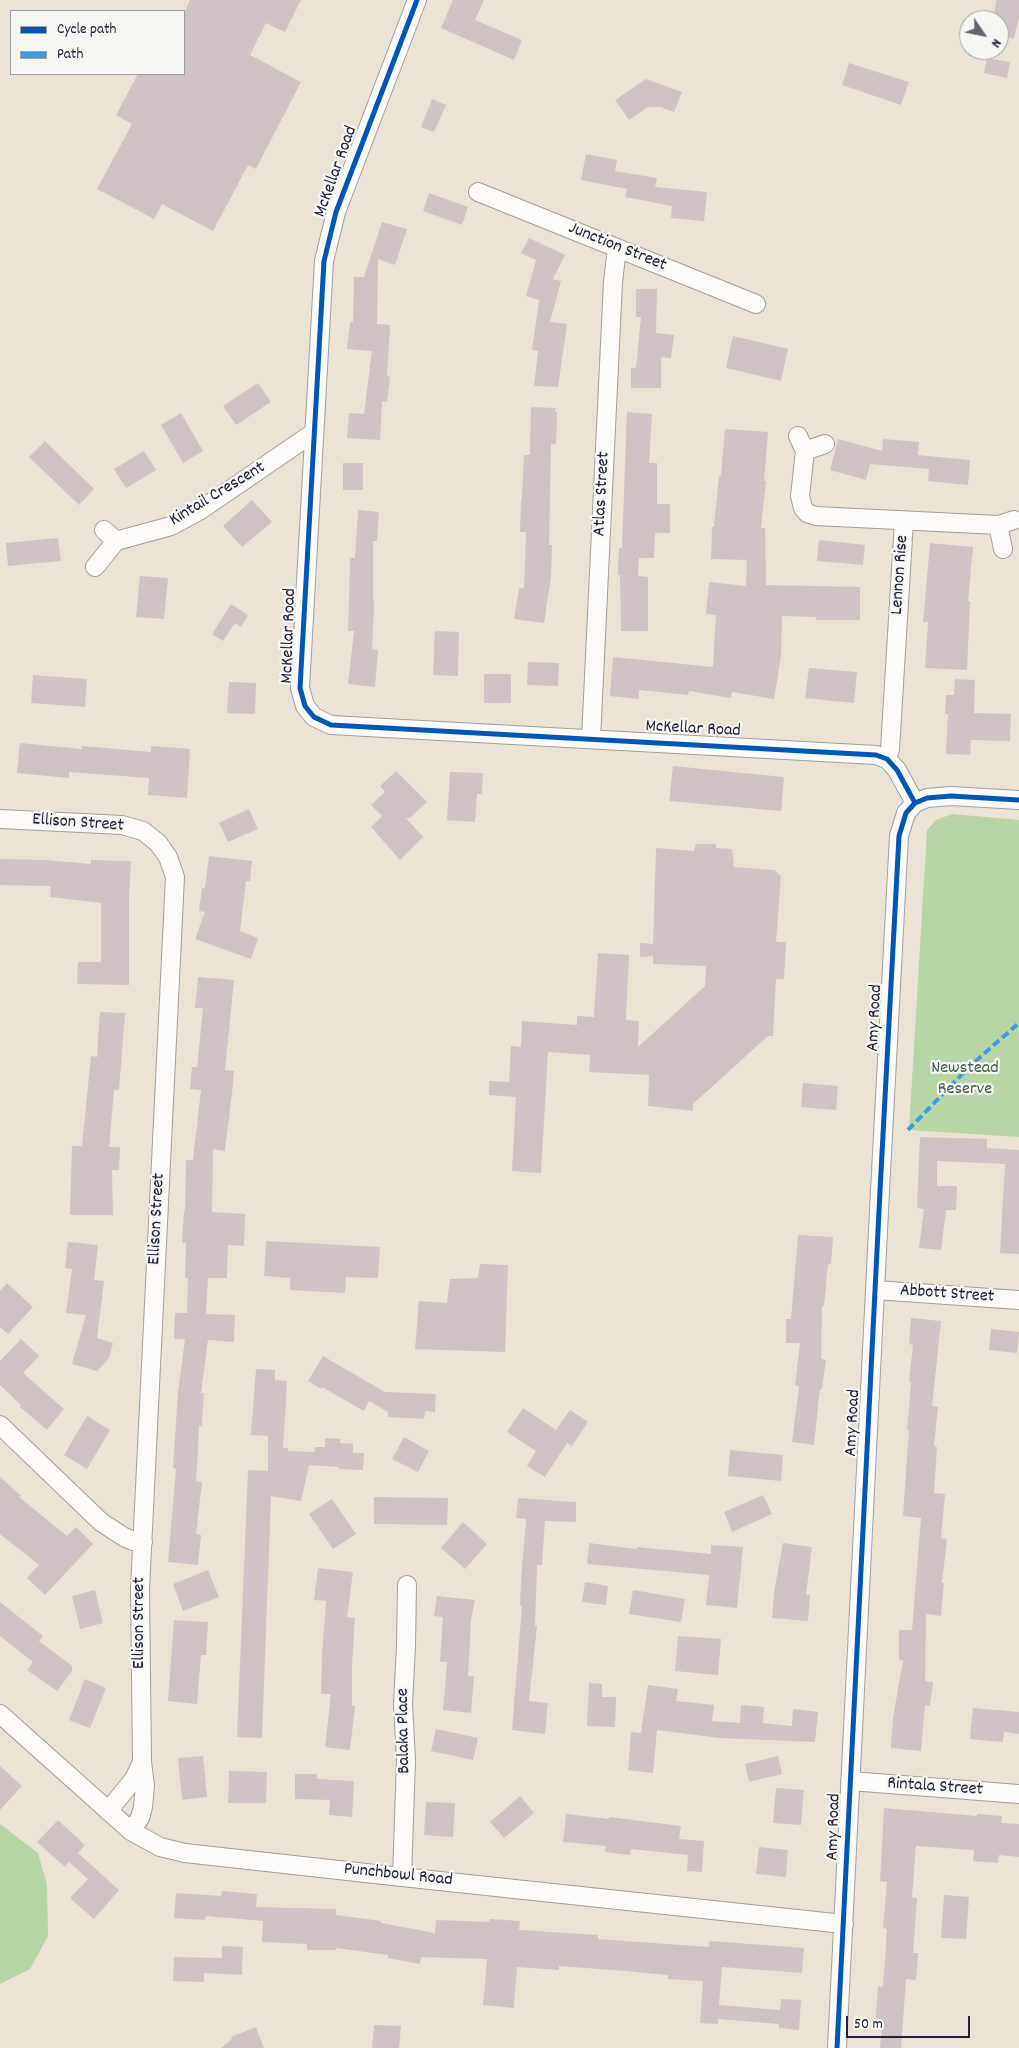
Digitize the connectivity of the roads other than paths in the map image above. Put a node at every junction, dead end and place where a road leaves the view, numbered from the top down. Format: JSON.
{"nodes":[{"id":1,"x":417,"y":0,"type":"edge"},
{"id":2,"x":478,"y":192,"type":"dead end"},
{"id":3,"x":616,"y":249,"type":"junction"},
{"id":4,"x":756,"y":304,"type":"dead end"},
{"id":5,"x":313,"y":433,"type":"junction"},
{"id":6,"x":825,"y":444,"type":"dead end"},
{"id":7,"x":904,"y":522,"type":"junction"},
{"id":8,"x":1003,"y":549,"type":"dead end"},
{"id":9,"x":95,"y":567,"type":"dead end"},
{"id":10,"x":591,"y":739,"type":"junction"},
{"id":11,"x":887,"y":759,"type":"junction"},
{"id":12,"x":1019,"y":800,"type":"edge"},
{"id":13,"x":915,"y":803,"type":"junction"},
{"id":14,"x":0,"y":820,"type":"edge"},
{"id":15,"x":875,"y":1290,"type":"junction"},
{"id":16,"x":1019,"y":1300,"type":"edge"},
{"id":17,"x":0,"y":1425,"type":"edge"},
{"id":18,"x":143,"y":1542,"type":"junction"},
{"id":19,"x":407,"y":1584,"type":"dead end"},
{"id":20,"x":0,"y":1714,"type":"edge"},
{"id":21,"x":142,"y":1762,"type":"junction"},
{"id":22,"x":850,"y":1781,"type":"junction"},
{"id":23,"x":1019,"y":1794,"type":"edge"},
{"id":24,"x":108,"y":1811,"type":"junction"},
{"id":25,"x":130,"y":1831,"type":"junction"},
{"id":26,"x":402,"y":1877,"type":"junction"},
{"id":27,"x":844,"y":1924,"type":"junction"},
{"id":28,"x":837,"y":2048,"type":"edge"}],
"edges":[{"from":1,"to":5,"type":"street","name":"McKellar Road"},
{"from":2,"to":3,"type":"street","name":"Junction Street"},
{"from":3,"to":4,"type":"street","name":"Junction Street"},
{"from":3,"to":10,"type":"street","name":"Atlas Street"},
{"from":5,"to":9,"type":"street","name":"Kintail Crescent"},
{"from":5,"to":10,"type":"street","name":"McKellar Road"},
{"from":6,"to":7,"type":"street","name":"Lennon Rise"},
{"from":7,"to":8,"type":"street"},
{"from":7,"to":11,"type":"street","name":"Lennon Rise"},
{"from":10,"to":11,"type":"street","name":"McKellar Road"},
{"from":11,"to":13,"type":"street"},
{"from":12,"to":13,"type":"street"},
{"from":13,"to":15,"type":"street","name":"Amy Road"},
{"from":14,"to":18,"type":"street","name":"Ellison Street"},
{"from":15,"to":16,"type":"street","name":"Abbott Street"},
{"from":15,"to":22,"type":"street","name":"Amy Road"},
{"from":17,"to":18,"type":"street"},
{"from":18,"to":21,"type":"street","name":"Ellison Street"},
{"from":19,"to":26,"type":"street","name":"Balaka Place"},
{"from":20,"to":24,"type":"street","name":"Punchbowl Road"},
{"from":21,"to":24,"type":"street","name":"Ellison Street"},
{"from":21,"to":25,"type":"street","name":"Ellison Street"},
{"from":22,"to":23,"type":"street","name":"Rintala Street"},
{"from":22,"to":27,"type":"street","name":"Amy Road"},
{"from":24,"to":25,"type":"street","name":"Punchbowl Road"},
{"from":25,"to":26,"type":"street","name":"Punchbowl Road"},
{"from":26,"to":27,"type":"street","name":"Punchbowl Road"},
{"from":27,"to":28,"type":"street","name":"Amy Road"}]}
